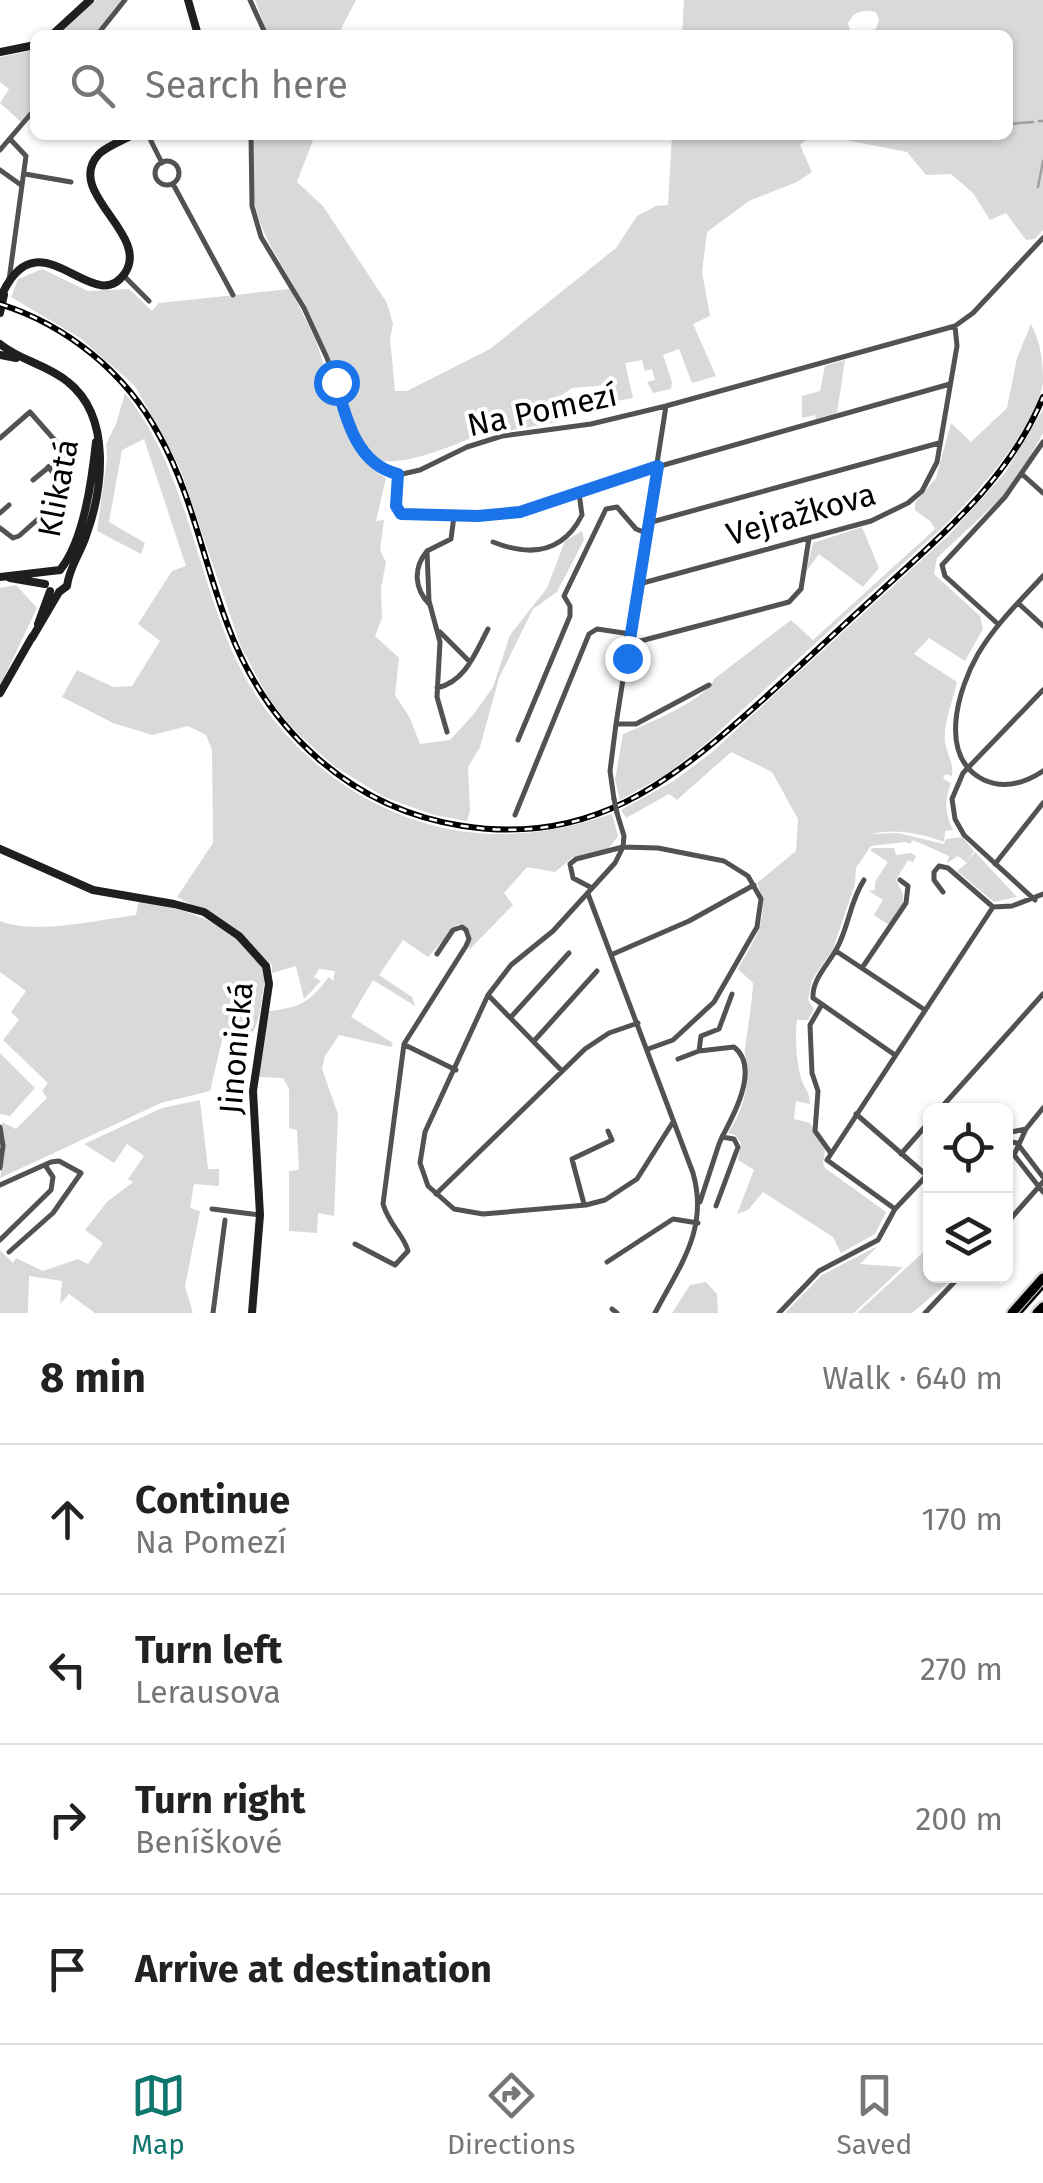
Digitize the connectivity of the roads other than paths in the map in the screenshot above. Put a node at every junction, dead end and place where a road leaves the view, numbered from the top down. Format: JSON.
{"nodes":[{"id":1,"x":90,"y":0,"type":"edge"},
{"id":2,"x":125,"y":0,"type":"edge"},
{"id":3,"x":188,"y":0,"type":"edge"},
{"id":4,"x":250,"y":0,"type":"edge"},
{"id":5,"x":57,"y":30,"type":"edge"},
{"id":6,"x":101,"y":30,"type":"edge"},
{"id":7,"x":197,"y":30,"type":"edge"},
{"id":8,"x":264,"y":30,"type":"edge"},
{"id":9,"x":30,"y":46,"type":"edge"},
{"id":10,"x":0,"y":52,"type":"edge"},
{"id":11,"x":30,"y":115,"type":"edge"},
{"id":12,"x":10,"y":139,"type":"junction"},
{"id":13,"x":123,"y":140,"type":"edge"},
{"id":14,"x":150,"y":140,"type":"edge"},
{"id":15,"x":252,"y":140,"type":"edge"},
{"id":16,"x":0,"y":150,"type":"edge"},
{"id":17,"x":162,"y":163,"type":"junction"},
{"id":18,"x":0,"y":170,"type":"edge"},
{"id":19,"x":24,"y":174,"type":"junction"},
{"id":20,"x":71,"y":182,"type":"dead end"},
{"id":21,"x":173,"y":184,"type":"junction"},
{"id":22,"x":21,"y":185,"type":"junction"},
{"id":23,"x":1043,"y":238,"type":"edge"},
{"id":24,"x":123,"y":275,"type":"junction"},
{"id":25,"x":7,"y":283,"type":"junction"},
{"id":26,"x":232,"y":295,"type":"dead end"},
{"id":27,"x":0,"y":299,"type":"edge"},
{"id":28,"x":149,"y":301,"type":"dead end"},
{"id":29,"x":0,"y":313,"type":"edge"},
{"id":30,"x":954,"y":326,"type":"junction"},
{"id":31,"x":0,"y":344,"type":"edge"},
{"id":32,"x":0,"y":355,"type":"edge"},
{"id":33,"x":20,"y":358,"type":"junction"},
{"id":34,"x":950,"y":384,"type":"junction"},
{"id":35,"x":666,"y":406,"type":"junction"},
{"id":36,"x":0,"y":438,"type":"edge"},
{"id":37,"x":1043,"y":442,"type":"edge"},
{"id":38,"x":940,"y":443,"type":"junction"},
{"id":39,"x":658,"y":466,"type":"junction"},
{"id":40,"x":48,"y":467,"type":"junction"},
{"id":41,"x":398,"y":474,"type":"junction"},
{"id":42,"x":1022,"y":475,"type":"junction"},
{"id":43,"x":33,"y":480,"type":"dead end"},
{"id":44,"x":579,"y":493,"type":"junction"},
{"id":45,"x":1043,"y":493,"type":"edge"},
{"id":46,"x":9,"y":505,"type":"dead end"},
{"id":47,"x":0,"y":513,"type":"edge"},
{"id":48,"x":454,"y":516,"type":"junction"},
{"id":49,"x":648,"y":523,"type":"junction"},
{"id":50,"x":0,"y":528,"type":"edge"},
{"id":51,"x":646,"y":532,"type":"junction"},
{"id":52,"x":809,"y":538,"type":"junction"},
{"id":53,"x":493,"y":542,"type":"dead end"},
{"id":54,"x":48,"y":572,"type":"junction"},
{"id":55,"x":63,"y":572,"type":"junction"},
{"id":56,"x":1043,"y":576,"type":"edge"},
{"id":57,"x":0,"y":577,"type":"edge"},
{"id":58,"x":639,"y":584,"type":"junction"},
{"id":59,"x":51,"y":589,"type":"junction"},
{"id":60,"x":1018,"y":603,"type":"junction"},
{"id":61,"x":998,"y":624,"type":"junction"},
{"id":62,"x":1043,"y":626,"type":"edge"},
{"id":63,"x":488,"y":629,"type":"dead end"},
{"id":64,"x":439,"y":630,"type":"junction"},
{"id":65,"x":631,"y":634,"type":"junction"},
{"id":66,"x":630,"y":644,"type":"junction"},
{"id":67,"x":470,"y":662,"type":"junction"},
{"id":68,"x":710,"y":685,"type":"dead end"},
{"id":69,"x":436,"y":688,"type":"junction"},
{"id":70,"x":1043,"y":690,"type":"edge"},
{"id":71,"x":0,"y":693,"type":"edge"},
{"id":72,"x":616,"y":724,"type":"junction"},
{"id":73,"x":447,"y":732,"type":"dead end"},
{"id":74,"x":518,"y":740,"type":"dead end"},
{"id":75,"x":968,"y":769,"type":"junction"},
{"id":76,"x":1043,"y":771,"type":"edge"},
{"id":77,"x":1043,"y":803,"type":"edge"},
{"id":78,"x":515,"y":815,"type":"dead end"},
{"id":79,"x":623,"y":846,"type":"junction"},
{"id":80,"x":0,"y":849,"type":"edge"},
{"id":81,"x":995,"y":864,"type":"junction"},
{"id":82,"x":864,"y":880,"type":"dead end"},
{"id":83,"x":900,"y":880,"type":"dead end"},
{"id":84,"x":754,"y":885,"type":"junction"},
{"id":85,"x":590,"y":891,"type":"junction"},
{"id":86,"x":944,"y":892,"type":"dead end"},
{"id":87,"x":1043,"y":894,"type":"edge"},
{"id":88,"x":1035,"y":900,"type":"junction"},
{"id":89,"x":993,"y":907,"type":"junction"},
{"id":90,"x":836,"y":951,"type":"junction"},
{"id":91,"x":568,"y":953,"type":"dead end"},
{"id":92,"x":437,"y":954,"type":"dead end"},
{"id":93,"x":612,"y":955,"type":"junction"},
{"id":94,"x":862,"y":968,"type":"junction"},
{"id":95,"x":597,"y":971,"type":"dead end"},
{"id":96,"x":732,"y":994,"type":"dead end"},
{"id":97,"x":1043,"y":994,"type":"edge"},
{"id":98,"x":488,"y":995,"type":"junction"},
{"id":99,"x":821,"y":1006,"type":"junction"},
{"id":100,"x":925,"y":1010,"type":"junction"},
{"id":101,"x":511,"y":1016,"type":"junction"},
{"id":102,"x":638,"y":1023,"type":"junction"},
{"id":103,"x":534,"y":1041,"type":"junction"},
{"id":104,"x":404,"y":1044,"type":"junction"},
{"id":105,"x":647,"y":1049,"type":"junction"},
{"id":106,"x":699,"y":1051,"type":"junction"},
{"id":107,"x":894,"y":1055,"type":"junction"},
{"id":108,"x":678,"y":1059,"type":"dead end"},
{"id":109,"x":456,"y":1070,"type":"junction"},
{"id":110,"x":562,"y":1071,"type":"junction"},
{"id":111,"x":945,"y":1103,"type":"edge"},
{"id":112,"x":1043,"y":1108,"type":"edge"},
{"id":113,"x":856,"y":1114,"type":"junction"},
{"id":114,"x":673,"y":1122,"type":"junction"},
{"id":115,"x":0,"y":1127,"type":"edge"},
{"id":116,"x":923,"y":1128,"type":"edge"},
{"id":117,"x":1026,"y":1128,"type":"junction"},
{"id":118,"x":608,"y":1131,"type":"dead end"},
{"id":119,"x":1013,"y":1131,"type":"edge"},
{"id":120,"x":722,"y":1137,"type":"junction"},
{"id":121,"x":1013,"y":1143,"type":"edge"},
{"id":122,"x":1018,"y":1143,"type":"junction"},
{"id":123,"x":830,"y":1152,"type":"junction"},
{"id":124,"x":901,"y":1154,"type":"junction"},
{"id":125,"x":1014,"y":1155,"type":"joint"},
{"id":126,"x":45,"y":1165,"type":"junction"},
{"id":127,"x":0,"y":1168,"type":"edge"},
{"id":128,"x":923,"y":1169,"type":"edge"},
{"id":129,"x":923,"y":1178,"type":"edge"},
{"id":130,"x":1042,"y":1185,"type":"edge"},
{"id":131,"x":0,"y":1186,"type":"edge"},
{"id":132,"x":435,"y":1195,"type":"junction"},
{"id":133,"x":700,"y":1202,"type":"junction"},
{"id":134,"x":584,"y":1206,"type":"junction"},
{"id":135,"x":716,"y":1206,"type":"dead end"},
{"id":136,"x":212,"y":1208,"type":"dead end"},
{"id":137,"x":895,"y":1209,"type":"junction"},
{"id":138,"x":260,"y":1215,"type":"junction"},
{"id":139,"x":1013,"y":1216,"type":"edge"},
{"id":140,"x":225,"y":1220,"type":"dead end"},
{"id":141,"x":698,"y":1222,"type":"junction"},
{"id":142,"x":0,"y":1240,"type":"edge"},
{"id":143,"x":355,"y":1244,"type":"dead end"},
{"id":144,"x":9,"y":1252,"type":"dead end"},
{"id":145,"x":607,"y":1262,"type":"dead end"},
{"id":146,"x":1043,"y":1278,"type":"edge"},
{"id":147,"x":954,"y":1283,"type":"edge"},
{"id":148,"x":932,"y":1307,"type":"junction"},
{"id":149,"x":1043,"y":1307,"type":"edge"},
{"id":150,"x":214,"y":1313,"type":"edge"},
{"id":151,"x":252,"y":1313,"type":"edge"},
{"id":152,"x":655,"y":1313,"type":"edge"},
{"id":153,"x":779,"y":1313,"type":"edge"},
{"id":154,"x":925,"y":1313,"type":"edge"},
{"id":155,"x":938,"y":1313,"type":"edge"},
{"id":156,"x":1012,"y":1313,"type":"edge"},
{"id":157,"x":1038,"y":1313,"type":"edge"}],
"edges":[{"from":1,"to":5,"type":"street"},
{"from":2,"to":6,"type":"street"},
{"from":3,"to":7,"type":"street"},
{"from":4,"to":8,"type":"street"},
{"from":9,"to":10,"type":"street"},
{"from":11,"to":12,"type":"street"},
{"from":12,"to":16,"type":"street"},
{"from":12,"to":19,"type":"street"},
{"from":13,"to":24,"type":"street"},
{"from":14,"to":17,"type":"street"},
{"from":15,"to":41,"type":"street"},
{"from":17,"to":21,"type":"street"},
{"from":17,"to":21,"type":"street"},
{"from":18,"to":22,"type":"street"},
{"from":19,"to":20,"type":"street"},
{"from":19,"to":22,"type":"street"},
{"from":21,"to":26,"type":"street"},
{"from":22,"to":25,"type":"street"},
{"from":23,"to":30,"type":"street"},
{"from":24,"to":25,"type":"street"},
{"from":24,"to":28,"type":"street"},
{"from":25,"to":27,"type":"street"},
{"from":25,"to":29,"type":"street"},
{"from":30,"to":34,"type":"street","name":"Vejražkova"},
{"from":30,"to":35,"type":"street","name":"Na Pomezí"},
{"from":31,"to":33,"type":"street","name":"Klikatá"},
{"from":32,"to":33,"type":"street","name":"Klikatá"},
{"from":33,"to":55,"type":"street","name":"Klikatá"},
{"from":34,"to":38,"type":"street","name":"Vejražkova"},
{"from":34,"to":39,"type":"street"},
{"from":35,"to":39,"type":"street"},
{"from":35,"to":41,"type":"street","name":"Na Pomezí"},
{"from":36,"to":40,"type":"street"},
{"from":37,"to":42,"type":"street"},
{"from":38,"to":49,"type":"street"},
{"from":38,"to":52,"type":"street","name":"Vejražkova"},
{"from":39,"to":44,"type":"street"},
{"from":39,"to":49,"type":"street"},
{"from":40,"to":43,"type":"street"},
{"from":40,"to":50,"type":"street"},
{"from":41,"to":48,"type":"street"},
{"from":42,"to":45,"type":"street"},
{"from":42,"to":61,"type":"street"},
{"from":44,"to":48,"type":"street"},
{"from":44,"to":53,"type":"street"},
{"from":46,"to":47,"type":"street"},
{"from":48,"to":64,"type":"street"},
{"from":49,"to":51,"type":"street"},
{"from":51,"to":58,"type":"street"},
{"from":51,"to":74,"type":"street"},
{"from":52,"to":58,"type":"street","name":"Vejražkova"},
{"from":52,"to":66,"type":"street"},
{"from":54,"to":55,"type":"street"},
{"from":54,"to":57,"type":"street"},
{"from":54,"to":59,"type":"street"},
{"from":55,"to":59,"type":"street","name":"Klikatá"},
{"from":56,"to":60,"type":"street"},
{"from":57,"to":59,"type":"street"},
{"from":58,"to":65,"type":"street"},
{"from":59,"to":71,"type":"street"},
{"from":60,"to":61,"type":"street"},
{"from":60,"to":62,"type":"street"},
{"from":61,"to":75,"type":"street"},
{"from":63,"to":67,"type":"street"},
{"from":64,"to":67,"type":"street"},
{"from":64,"to":69,"type":"street"},
{"from":65,"to":66,"type":"street"},
{"from":65,"to":78,"type":"street"},
{"from":66,"to":72,"type":"street"},
{"from":67,"to":69,"type":"street"},
{"from":68,"to":72,"type":"street"},
{"from":69,"to":73,"type":"street"},
{"from":70,"to":75,"type":"street"},
{"from":72,"to":79,"type":"street","bridge":true},
{"from":75,"to":76,"type":"street"},
{"from":75,"to":81,"type":"street"},
{"from":77,"to":81,"type":"street"},
{"from":79,"to":84,"type":"street"},
{"from":79,"to":85,"type":"street"},
{"from":79,"to":85,"type":"street"},
{"from":80,"to":138,"type":"street","name":"Jinonická"},
{"from":81,"to":88,"type":"street"},
{"from":82,"to":90,"type":"street"},
{"from":83,"to":94,"type":"street"},
{"from":84,"to":93,"type":"street"},
{"from":84,"to":105,"type":"street"},
{"from":85,"to":93,"type":"street"},
{"from":85,"to":98,"type":"street"},
{"from":86,"to":89,"type":"street"},
{"from":87,"to":88,"type":"street"},
{"from":88,"to":89,"type":"street"},
{"from":89,"to":100,"type":"street"},
{"from":90,"to":94,"type":"street"},
{"from":90,"to":99,"type":"street"},
{"from":91,"to":101,"type":"street"},
{"from":92,"to":104,"type":"street"},
{"from":93,"to":102,"type":"street"},
{"from":94,"to":100,"type":"street"},
{"from":95,"to":103,"type":"street"},
{"from":96,"to":106,"type":"street"},
{"from":97,"to":111,"type":"street"},
{"from":98,"to":101,"type":"street"},
{"from":98,"to":109,"type":"street"},
{"from":99,"to":107,"type":"street"},
{"from":99,"to":123,"type":"street"},
{"from":100,"to":107,"type":"street"},
{"from":101,"to":103,"type":"street"},
{"from":102,"to":105,"type":"street"},
{"from":102,"to":110,"type":"street"},
{"from":103,"to":110,"type":"street"},
{"from":104,"to":109,"type":"street"},
{"from":104,"to":143,"type":"street"},
{"from":105,"to":114,"type":"street"},
{"from":106,"to":108,"type":"street"},
{"from":106,"to":120,"type":"street"},
{"from":107,"to":113,"type":"street"},
{"from":109,"to":132,"type":"street"},
{"from":110,"to":132,"type":"street"},
{"from":112,"to":117,"type":"street"},
{"from":113,"to":123,"type":"street"},
{"from":113,"to":124,"type":"street"},
{"from":114,"to":133,"type":"street"},
{"from":114,"to":134,"type":"street"},
{"from":115,"to":127,"type":"street"},
{"from":116,"to":124,"type":"street"},
{"from":117,"to":119,"type":"street"},
{"from":117,"to":122,"type":"street"},
{"from":118,"to":134,"type":"street"},
{"from":120,"to":133,"type":"street"},
{"from":120,"to":135,"type":"street"},
{"from":121,"to":122,"type":"street"},
{"from":122,"to":125,"type":"street"},
{"from":122,"to":130,"type":"street"},
{"from":123,"to":137,"type":"street"},
{"from":124,"to":128,"type":"street"},
{"from":125,"to":130,"type":"street"},
{"from":126,"to":131,"type":"street"},
{"from":126,"to":142,"type":"street"},
{"from":126,"to":144,"type":"street"},
{"from":129,"to":137,"type":"street"},
{"from":130,"to":139,"type":"street"},
{"from":132,"to":134,"type":"street"},
{"from":133,"to":141,"type":"street"},
{"from":136,"to":138,"type":"street"},
{"from":137,"to":153,"type":"street"},
{"from":138,"to":151,"type":"street","name":"Jinonická"},
{"from":140,"to":150,"type":"street"},
{"from":141,"to":145,"type":"street"},
{"from":141,"to":152,"type":"street"},
{"from":146,"to":156,"type":"main road"},
{"from":147,"to":148,"type":"street"},
{"from":148,"to":154,"type":"street"},
{"from":148,"to":155,"type":"street"},
{"from":149,"to":157,"type":"main road"}]}
